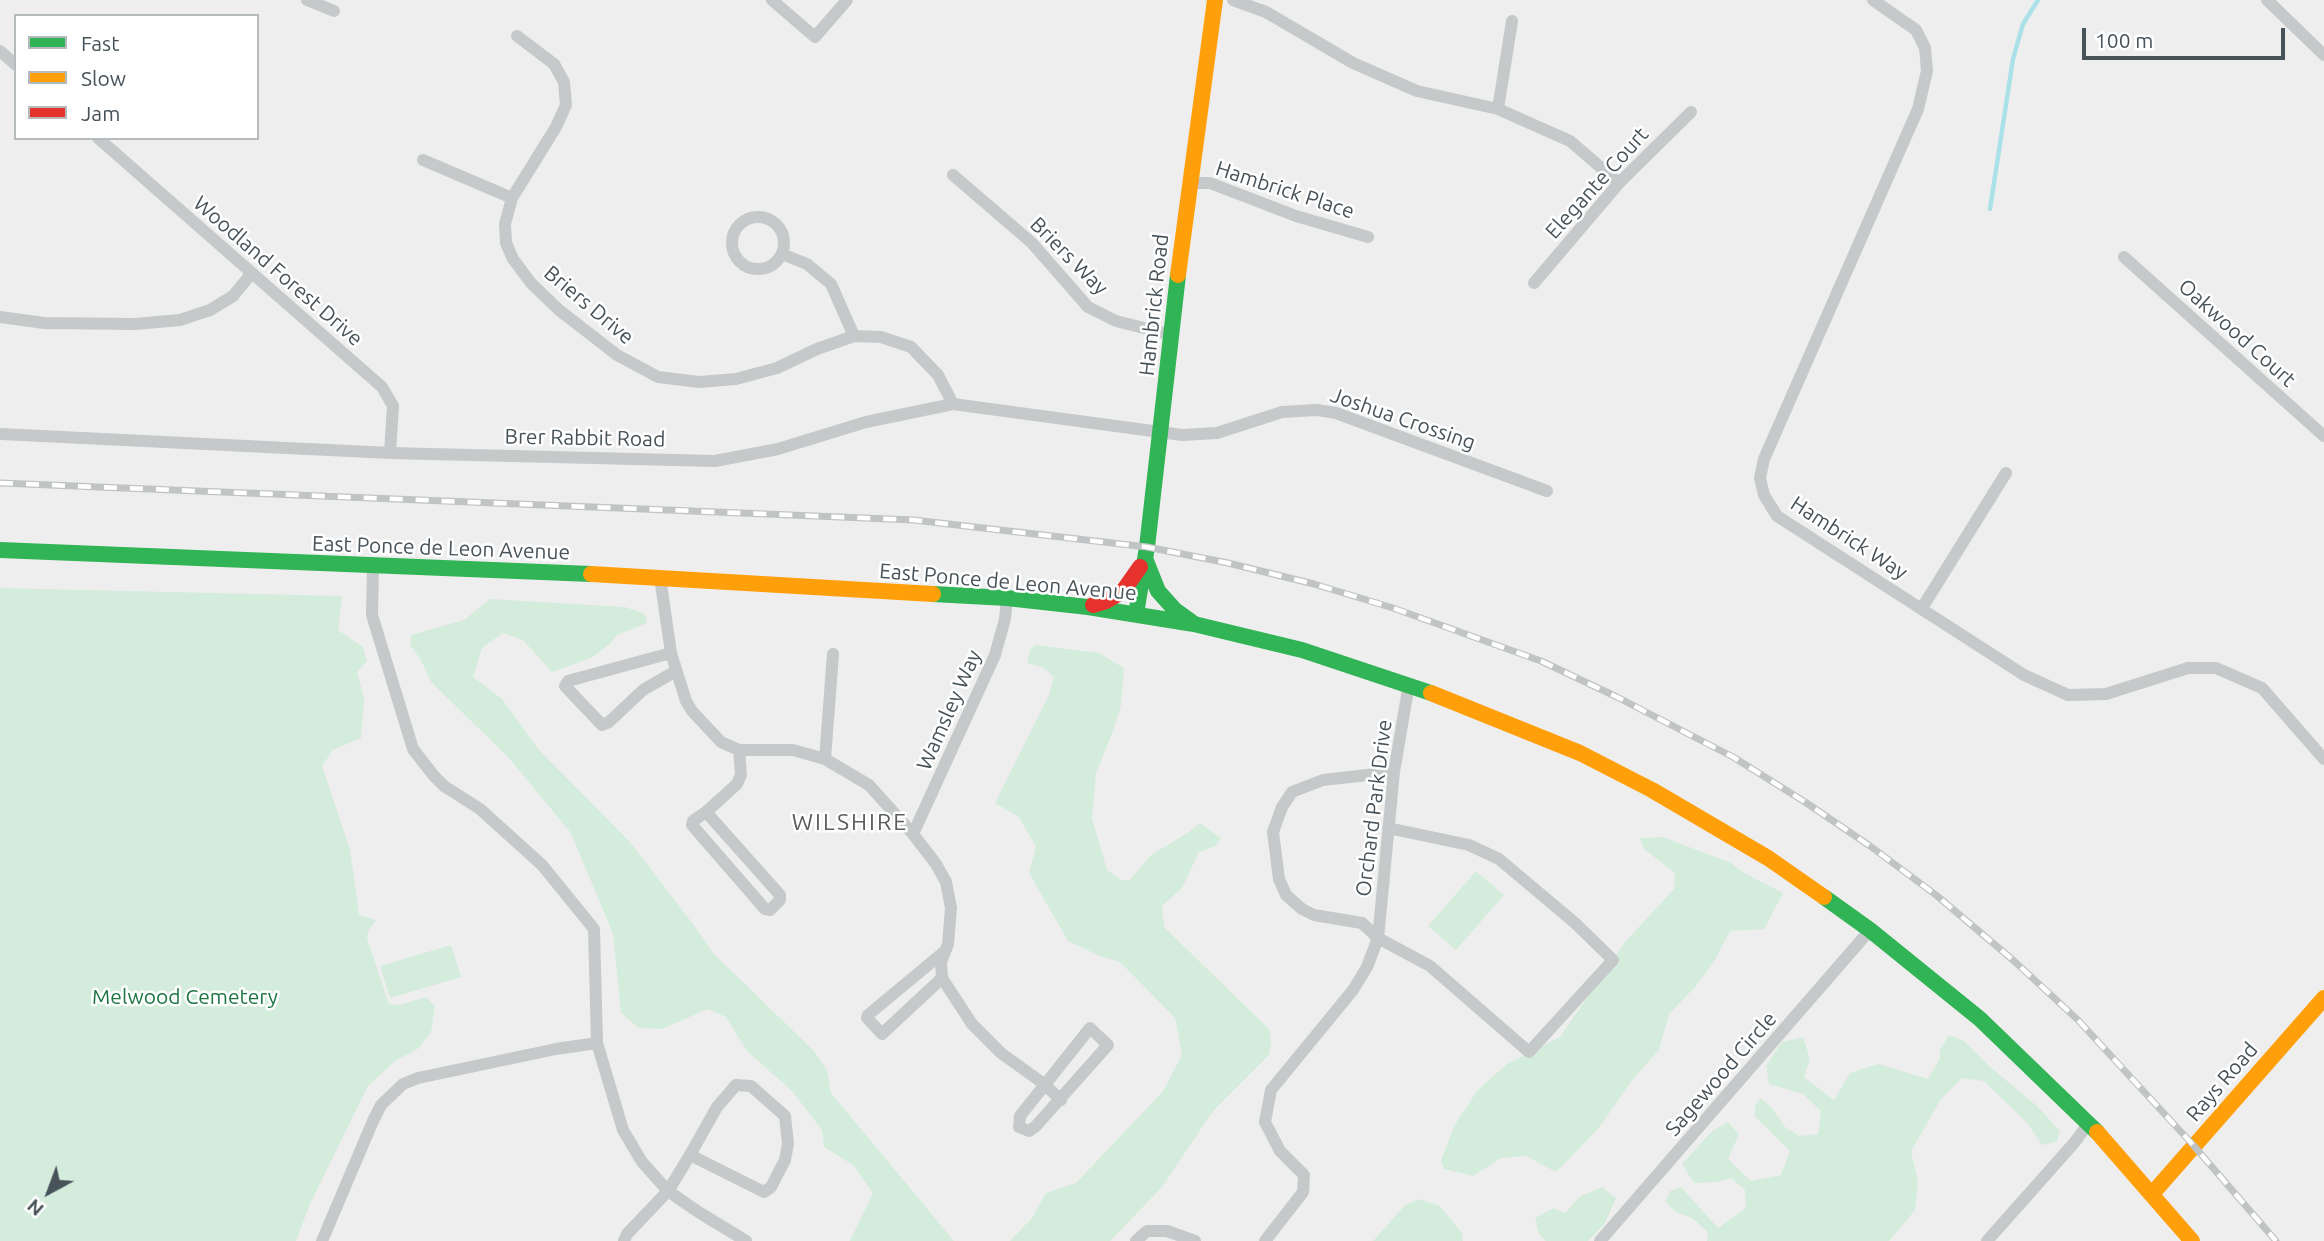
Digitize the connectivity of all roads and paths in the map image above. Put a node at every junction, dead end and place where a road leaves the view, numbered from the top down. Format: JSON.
{"nodes":[{"id":1,"x":307,"y":0,"type":"edge"},
{"id":2,"x":772,"y":0,"type":"edge"},
{"id":3,"x":847,"y":0,"type":"edge"},
{"id":4,"x":1215,"y":0,"type":"edge"},
{"id":5,"x":1233,"y":0,"type":"edge"},
{"id":6,"x":1873,"y":0,"type":"edge"},
{"id":7,"x":2267,"y":0,"type":"edge"},
{"id":8,"x":334,"y":11,"type":"dead end"},
{"id":9,"x":1512,"y":22,"type":"dead end"},
{"id":10,"x":517,"y":36,"type":"dead end"},
{"id":11,"x":0,"y":51,"type":"edge"},
{"id":12,"x":2324,"y":55,"type":"edge"},
{"id":13,"x":14,"y":63,"type":"edge"},
{"id":14,"x":1498,"y":109,"type":"junction"},
{"id":15,"x":1691,"y":112,"type":"dead end"},
{"id":16,"x":100,"y":140,"type":"edge"},
{"id":17,"x":422,"y":160,"type":"dead end"},
{"id":18,"x":953,"y":175,"type":"dead end"},
{"id":19,"x":1189,"y":183,"type":"junction"},
{"id":20,"x":1619,"y":183,"type":"junction"},
{"id":21,"x":512,"y":198,"type":"junction"},
{"id":22,"x":1368,"y":237,"type":"dead end"},
{"id":23,"x":782,"y":254,"type":"junction"},
{"id":24,"x":2124,"y":257,"type":"dead end"},
{"id":25,"x":251,"y":274,"type":"junction"},
{"id":26,"x":1534,"y":283,"type":"dead end"},
{"id":27,"x":0,"y":317,"type":"edge"},
{"id":28,"x":1172,"y":335,"type":"junction"},
{"id":29,"x":854,"y":336,"type":"junction"},
{"id":30,"x":953,"y":404,"type":"junction"},
{"id":31,"x":1161,"y":432,"type":"junction"},
{"id":32,"x":0,"y":434,"type":"edge"},
{"id":33,"x":2324,"y":436,"type":"edge"},
{"id":34,"x":390,"y":453,"type":"junction"},
{"id":35,"x":2006,"y":473,"type":"dead end"},
{"id":36,"x":1547,"y":491,"type":"dead end"},
{"id":37,"x":0,"y":550,"type":"edge"},
{"id":38,"x":1144,"y":557,"type":"junction"},
{"id":39,"x":373,"y":567,"type":"junction"},
{"id":40,"x":660,"y":577,"type":"junction"},
{"id":41,"x":1007,"y":598,"type":"junction"},
{"id":42,"x":1088,"y":607,"type":"junction"},
{"id":43,"x":1922,"y":608,"type":"junction"},
{"id":44,"x":1136,"y":614,"type":"junction"},
{"id":45,"x":1194,"y":624,"type":"junction"},
{"id":46,"x":671,"y":653,"type":"junction"},
{"id":47,"x":833,"y":654,"type":"dead end"},
{"id":48,"x":676,"y":671,"type":"junction"},
{"id":49,"x":1409,"y":684,"type":"junction"},
{"id":50,"x":739,"y":750,"type":"junction"},
{"id":51,"x":825,"y":759,"type":"junction"},
{"id":52,"x":2324,"y":759,"type":"edge"},
{"id":53,"x":1394,"y":772,"type":"junction"},
{"id":54,"x":706,"y":812,"type":"junction"},
{"id":55,"x":1388,"y":828,"type":"junction"},
{"id":56,"x":914,"y":834,"type":"junction"},
{"id":57,"x":1870,"y":930,"type":"junction"},
{"id":58,"x":1378,"y":938,"type":"junction"},
{"id":59,"x":945,"y":951,"type":"junction"},
{"id":60,"x":942,"y":978,"type":"junction"},
{"id":61,"x":2324,"y":998,"type":"edge"},
{"id":62,"x":597,"y":1043,"type":"junction"},
{"id":63,"x":1044,"y":1084,"type":"junction"},
{"id":64,"x":1061,"y":1100,"type":"junction"},
{"id":65,"x":2089,"y":1123,"type":"junction"},
{"id":66,"x":690,"y":1155,"type":"junction"},
{"id":67,"x":668,"y":1191,"type":"junction"},
{"id":68,"x":2152,"y":1194,"type":"junction"},
{"id":69,"x":322,"y":1241,"type":"edge"},
{"id":70,"x":624,"y":1241,"type":"edge"},
{"id":71,"x":746,"y":1241,"type":"edge"},
{"id":72,"x":1136,"y":1241,"type":"edge"},
{"id":73,"x":1195,"y":1241,"type":"edge"},
{"id":74,"x":1265,"y":1241,"type":"edge"},
{"id":75,"x":1600,"y":1241,"type":"edge"},
{"id":76,"x":1987,"y":1241,"type":"edge"},
{"id":77,"x":2192,"y":1241,"type":"edge"}],
"edges":[{"from":1,"to":8,"type":"street"},
{"from":2,"to":3,"type":"street"},
{"from":4,"to":19,"type":"main road","name":"Hambrick Road"},
{"from":5,"to":14,"type":"street"},
{"from":6,"to":43,"type":"street","name":"Hambrick Way"},
{"from":7,"to":12,"type":"street"},
{"from":9,"to":14,"type":"street"},
{"from":10,"to":21,"type":"street","name":"Briers Drive"},
{"from":11,"to":13,"type":"street"},
{"from":14,"to":20,"type":"street"},
{"from":15,"to":20,"type":"street","name":"Elegante Court"},
{"from":16,"to":25,"type":"street","name":"Woodland Forest Drive"},
{"from":17,"to":21,"type":"street"},
{"from":18,"to":28,"type":"street","name":"Briers Way"},
{"from":19,"to":22,"type":"street","name":"Hambrick Place"},
{"from":19,"to":28,"type":"main road","name":"Hambrick Road"},
{"from":20,"to":26,"type":"street","name":"Elegante Court"},
{"from":21,"to":29,"type":"street","name":"Briers Drive"},
{"from":23,"to":23,"type":"street"},
{"from":23,"to":29,"type":"street"},
{"from":24,"to":33,"type":"street","name":"Oakwood Court"},
{"from":25,"to":27,"type":"street"},
{"from":25,"to":34,"type":"street","name":"Woodland Forest Drive"},
{"from":28,"to":31,"type":"main road","name":"Hambrick Road"},
{"from":29,"to":30,"type":"street","name":"Briers Drive"},
{"from":30,"to":31,"type":"street","name":"Brer Rabbit Road"},
{"from":30,"to":34,"type":"street","name":"Brer Rabbit Road"},
{"from":31,"to":36,"type":"street","name":"Joshua Crossing"},
{"from":31,"to":38,"type":"main road","name":"Hambrick Road"},
{"from":32,"to":34,"type":"street","name":"Brer Rabbit Road"},
{"from":35,"to":43,"type":"street"},
{"from":37,"to":39,"type":"main road","name":"East Ponce de Leon Avenue"},
{"from":38,"to":42,"type":"main road"},
{"from":38,"to":44,"type":"main road","name":"Hambrick Road"},
{"from":38,"to":45,"type":"main road"},
{"from":39,"to":40,"type":"main road","name":"East Ponce de Leon Avenue"},
{"from":39,"to":62,"type":"street"},
{"from":40,"to":41,"type":"main road","name":"East Ponce de Leon Avenue"},
{"from":40,"to":46,"type":"street"},
{"from":41,"to":42,"type":"main road","name":"East Ponce de Leon Avenue"},
{"from":41,"to":56,"type":"street","name":"Wamsley Way"},
{"from":42,"to":44,"type":"main road","name":"East Ponce de Leon Avenue"},
{"from":43,"to":52,"type":"street","name":"Hambrick Way"},
{"from":44,"to":45,"type":"main road","name":"East Ponce de Leon Avenue"},
{"from":45,"to":49,"type":"main road","name":"East Ponce de Leon Avenue"},
{"from":46,"to":48,"type":"street"},
{"from":46,"to":48,"type":"street"},
{"from":47,"to":51,"type":"street"},
{"from":48,"to":50,"type":"street"},
{"from":49,"to":53,"type":"street","name":"Orchard Park Drive"},
{"from":49,"to":57,"type":"main road","name":"East Ponce de Leon Avenue"},
{"from":50,"to":51,"type":"street"},
{"from":50,"to":54,"type":"street"},
{"from":51,"to":56,"type":"street"},
{"from":53,"to":55,"type":"street","name":"Orchard Park Drive"},
{"from":53,"to":58,"type":"street"},
{"from":54,"to":54,"type":"street"},
{"from":55,"to":58,"type":"street","name":"Orchard Park Drive"},
{"from":55,"to":58,"type":"street"},
{"from":56,"to":59,"type":"street"},
{"from":57,"to":65,"type":"main road","name":"East Ponce de Leon Avenue"},
{"from":57,"to":75,"type":"street","name":"Sagewood Circle"},
{"from":58,"to":74,"type":"street","name":"Orchard Park Drive"},
{"from":59,"to":60,"type":"street"},
{"from":59,"to":60,"type":"street"},
{"from":60,"to":63,"type":"street"},
{"from":61,"to":68,"type":"main road","name":"Rays Road"},
{"from":62,"to":67,"type":"street"},
{"from":62,"to":69,"type":"street"},
{"from":63,"to":64,"type":"street"},
{"from":63,"to":64,"type":"street"},
{"from":63,"to":64,"type":"street"},
{"from":65,"to":68,"type":"main road","name":"East Ponce de Leon Avenue"},
{"from":65,"to":76,"type":"street"},
{"from":66,"to":66,"type":"street"},
{"from":66,"to":67,"type":"street"},
{"from":67,"to":70,"type":"street"},
{"from":67,"to":71,"type":"street"},
{"from":68,"to":77,"type":"main road","name":"East Ponce de Leon Avenue"},
{"from":72,"to":73,"type":"street"}]}
